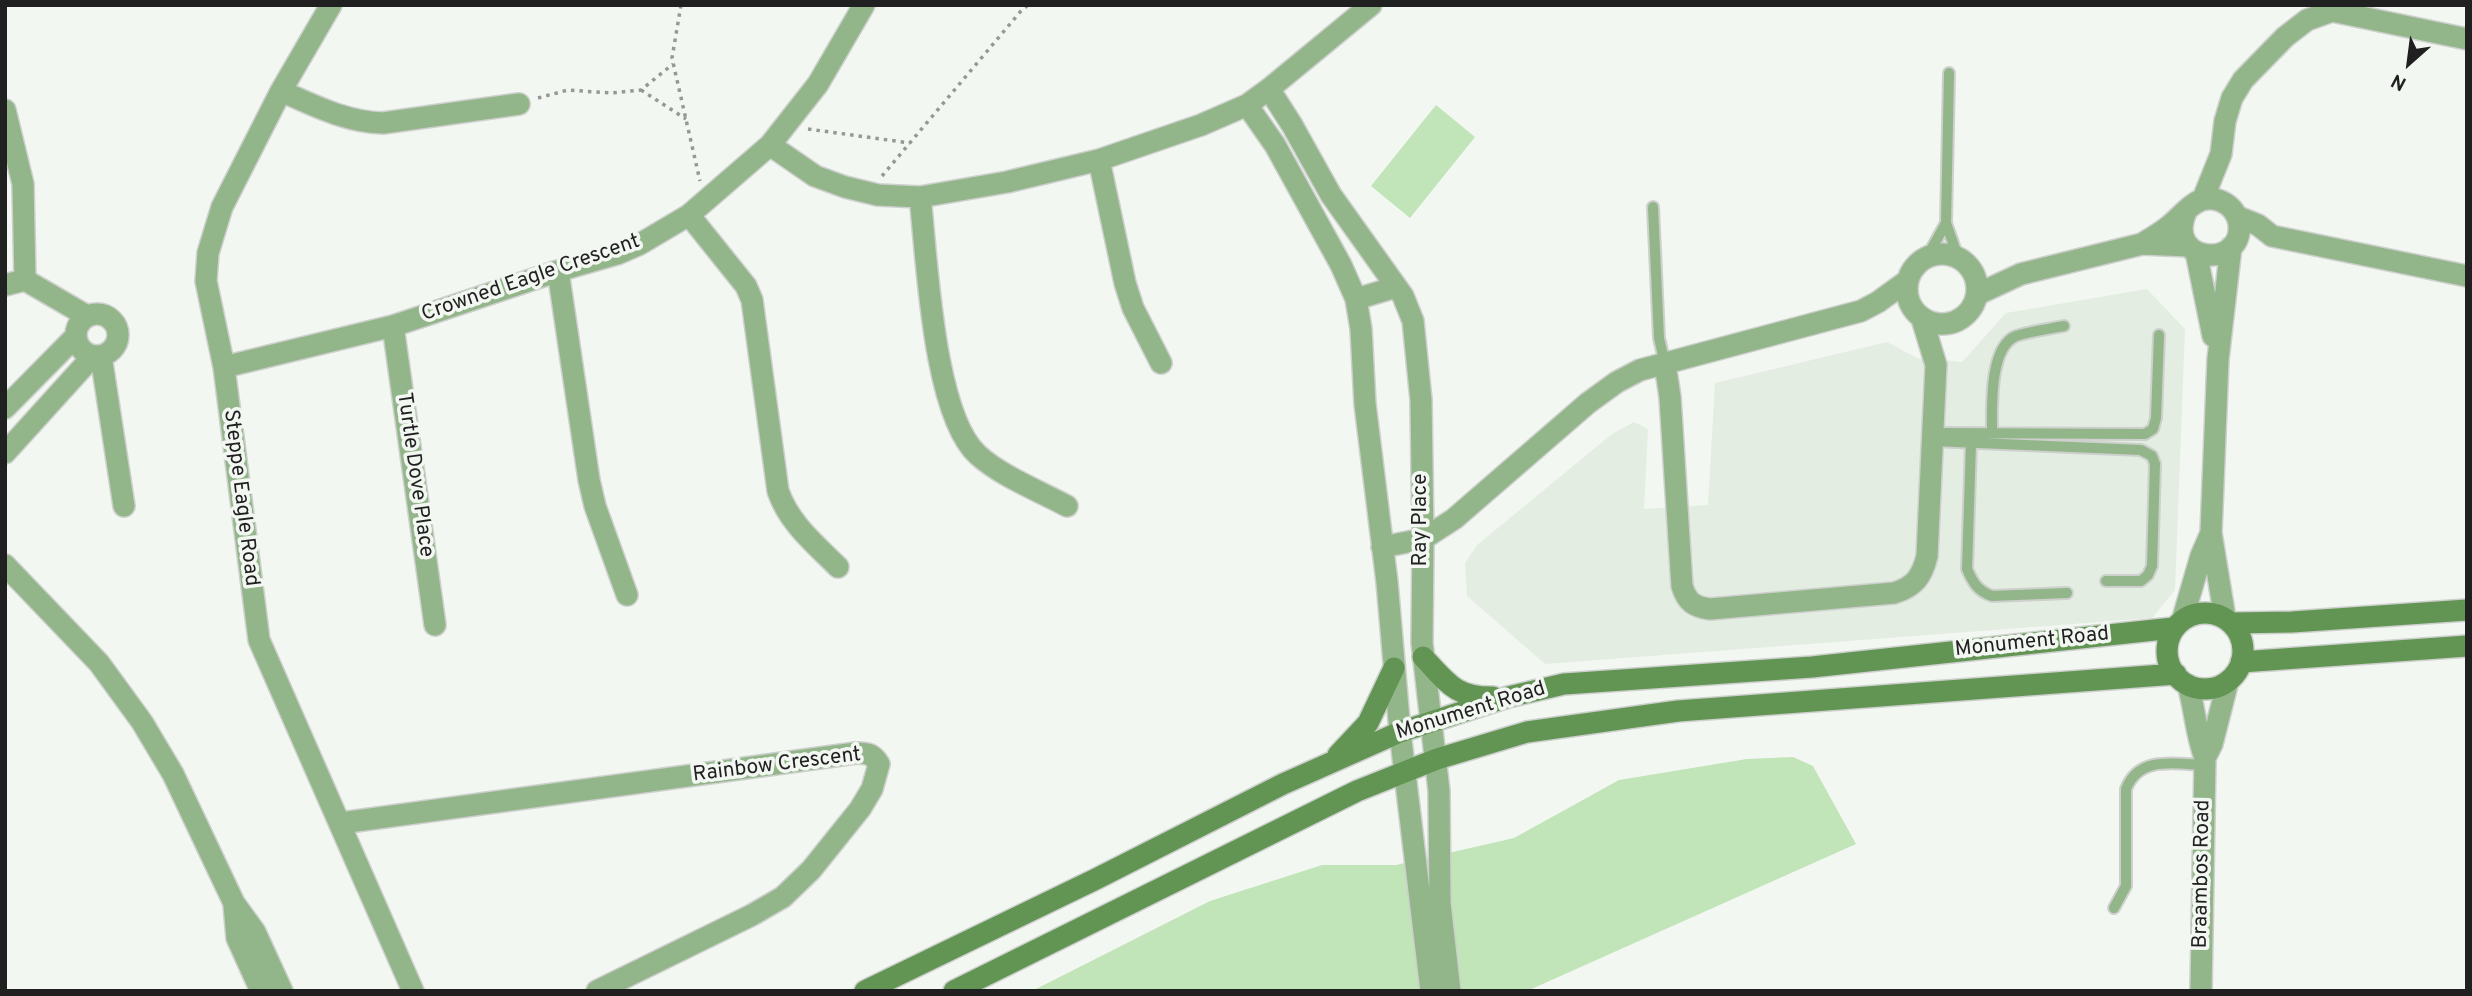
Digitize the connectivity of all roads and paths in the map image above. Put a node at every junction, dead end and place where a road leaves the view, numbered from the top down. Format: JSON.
{"nodes":[{"id":1,"x":331,"y":5,"type":"edge"},
{"id":2,"x":681,"y":5,"type":"edge"},
{"id":3,"x":864,"y":5,"type":"edge"},
{"id":4,"x":1028,"y":5,"type":"edge"},
{"id":5,"x":1371,"y":5,"type":"edge"},
{"id":6,"x":2332,"y":8,"type":"edge"},
{"id":7,"x":2467,"y":39,"type":"edge"},
{"id":8,"x":673,"y":64,"type":"junction"},
{"id":9,"x":1949,"y":73,"type":"dead end"},
{"id":10,"x":1269,"y":89,"type":"junction"},
{"id":11,"x":641,"y":90,"type":"junction"},
{"id":12,"x":281,"y":91,"type":"junction"},
{"id":13,"x":519,"y":104,"type":"joint"},
{"id":14,"x":1247,"y":105,"type":"junction"},
{"id":15,"x":5,"y":110,"type":"edge"},
{"id":16,"x":686,"y":119,"type":"junction"},
{"id":17,"x":785,"y":126,"type":"junction"},
{"id":18,"x":910,"y":143,"type":"junction"},
{"id":19,"x":770,"y":145,"type":"junction"},
{"id":20,"x":2221,"y":154,"type":"junction"},
{"id":21,"x":1099,"y":160,"type":"junction"},
{"id":22,"x":1316,"y":170,"type":"junction"},
{"id":23,"x":1294,"y":181,"type":"junction"},
{"id":24,"x":868,"y":193,"type":"junction"},
{"id":25,"x":920,"y":197,"type":"junction"},
{"id":26,"x":2203,"y":199,"type":"junction"},
{"id":27,"x":1653,"y":207,"type":"dead end"},
{"id":28,"x":697,"y":208,"type":"junction"},
{"id":29,"x":2234,"y":211,"type":"junction"},
{"id":30,"x":2186,"y":212,"type":"junction"},
{"id":31,"x":1946,"y":223,"type":"junction"},
{"id":32,"x":2272,"y":236,"type":"junction"},
{"id":33,"x":2142,"y":244,"type":"junction"},
{"id":34,"x":2233,"y":245,"type":"junction"},
{"id":35,"x":2192,"y":249,"type":"junction"},
{"id":36,"x":1927,"y":257,"type":"junction"},
{"id":37,"x":1965,"y":264,"type":"junction"},
{"id":38,"x":558,"y":271,"type":"junction"},
{"id":39,"x":2021,"y":274,"type":"junction"},
{"id":40,"x":2467,"y":276,"type":"edge"},
{"id":41,"x":15,"y":282,"type":"edge"},
{"id":42,"x":1907,"y":282,"type":"junction"},
{"id":43,"x":1396,"y":287,"type":"junction"},
{"id":44,"x":1978,"y":294,"type":"junction"},
{"id":45,"x":1356,"y":299,"type":"junction"},
{"id":46,"x":1861,"y":310,"type":"junction"},
{"id":47,"x":1918,"y":315,"type":"junction"},
{"id":48,"x":87,"y":316,"type":"junction"},
{"id":49,"x":1952,"y":324,"type":"junction"},
{"id":50,"x":393,"y":326,"type":"junction"},
{"id":51,"x":2064,"y":326,"type":"dead end"},
{"id":52,"x":2159,"y":335,"type":"dead end"},
{"id":53,"x":76,"y":336,"type":"junction"},
{"id":54,"x":97,"y":356,"type":"junction"},
{"id":55,"x":2218,"y":359,"type":"junction"},
{"id":56,"x":1161,"y":363,"type":"dead end"},
{"id":57,"x":1665,"y":364,"type":"junction"},
{"id":58,"x":1936,"y":365,"type":"junction"},
{"id":59,"x":224,"y":367,"type":"junction"},
{"id":60,"x":5,"y":408,"type":"edge"},
{"id":61,"x":1992,"y":433,"type":"junction"},
{"id":62,"x":1933,"y":437,"type":"junction"},
{"id":63,"x":1971,"y":443,"type":"junction"},
{"id":64,"x":5,"y":453,"type":"edge"},
{"id":65,"x":124,"y":506,"type":"dead end"},
{"id":66,"x":1067,"y":506,"type":"dead end"},
{"id":67,"x":2211,"y":533,"type":"junction"},
{"id":68,"x":1423,"y":539,"type":"junction"},
{"id":69,"x":1382,"y":547,"type":"junction"},
{"id":70,"x":5,"y":565,"type":"edge"},
{"id":71,"x":838,"y":567,"type":"dead end"},
{"id":72,"x":2106,"y":581,"type":"dead end"},
{"id":73,"x":2067,"y":593,"type":"dead end"},
{"id":74,"x":627,"y":595,"type":"dead end"},
{"id":75,"x":2467,"y":610,"type":"edge"},
{"id":76,"x":2228,"y":620,"type":"junction"},
{"id":77,"x":2178,"y":623,"type":"junction"},
{"id":78,"x":435,"y":625,"type":"dead end"},
{"id":79,"x":2467,"y":646,"type":"edge"},
{"id":80,"x":1423,"y":657,"type":"junction"},
{"id":81,"x":2241,"y":662,"type":"junction"},
{"id":82,"x":1394,"y":668,"type":"junction"},
{"id":83,"x":2182,"y":680,"type":"junction"},
{"id":84,"x":2228,"y":681,"type":"junction"},
{"id":85,"x":1508,"y":696,"type":"junction"},
{"id":86,"x":1431,"y":720,"type":"junction"},
{"id":87,"x":1400,"y":732,"type":"junction"},
{"id":88,"x":1437,"y":759,"type":"junction"},
{"id":89,"x":2205,"y":761,"type":"junction"},
{"id":90,"x":1326,"y":766,"type":"junction"},
{"id":91,"x":1406,"y":772,"type":"junction"},
{"id":92,"x":341,"y":823,"type":"junction"},
{"id":93,"x":234,"y":903,"type":"junction"},
{"id":94,"x":2114,"y":908,"type":"dead end"},
{"id":95,"x":261,"y":991,"type":"edge"},
{"id":96,"x":282,"y":991,"type":"edge"},
{"id":97,"x":413,"y":991,"type":"edge"},
{"id":98,"x":597,"y":991,"type":"edge"},
{"id":99,"x":866,"y":991,"type":"edge"},
{"id":100,"x":954,"y":991,"type":"edge"},
{"id":101,"x":1431,"y":991,"type":"edge"},
{"id":102,"x":1450,"y":991,"type":"edge"},
{"id":103,"x":2201,"y":991,"type":"edge"}],
"edges":[{"from":1,"to":12,"type":"street","name":"Steppe Eagle Road"},
{"from":2,"to":8,"type":"path"},
{"from":3,"to":17,"type":"street","name":"Crowned Eagle Crescent"},
{"from":4,"to":18,"type":"path"},
{"from":5,"to":10,"type":"street"},
{"from":6,"to":7,"type":"street"},
{"from":6,"to":20,"type":"street"},
{"from":8,"to":11,"type":"path"},
{"from":8,"to":16,"type":"path"},
{"from":9,"to":31,"type":"lane"},
{"from":10,"to":14,"type":"street"},
{"from":10,"to":22,"type":"street","name":"Ray Place"},
{"from":11,"to":13,"type":"path"},
{"from":11,"to":16,"type":"path"},
{"from":12,"to":13,"type":"street"},
{"from":12,"to":59,"type":"street","name":"Steppe Eagle Road"},
{"from":14,"to":21,"type":"street"},
{"from":14,"to":23,"type":"street","name":"Ray Place"},
{"from":15,"to":41,"type":"street"},
{"from":16,"to":28,"type":"path"},
{"from":17,"to":18,"type":"path"},
{"from":17,"to":19,"type":"street","name":"Crowned Eagle Crescent"},
{"from":18,"to":24,"type":"path"},
{"from":19,"to":24,"type":"street"},
{"from":19,"to":28,"type":"street","name":"Crowned Eagle Crescent"},
{"from":20,"to":26,"type":"street"},
{"from":20,"to":29,"type":"street"},
{"from":21,"to":25,"type":"street"},
{"from":21,"to":56,"type":"street"},
{"from":22,"to":23,"type":"street"},
{"from":22,"to":43,"type":"street","name":"Ray Place"},
{"from":23,"to":45,"type":"street","name":"Ray Place"},
{"from":24,"to":25,"type":"street"},
{"from":25,"to":66,"type":"street"},
{"from":26,"to":29,"type":"street"},
{"from":26,"to":30,"type":"street"},
{"from":27,"to":57,"type":"lane"},
{"from":28,"to":38,"type":"street","name":"Crowned Eagle Crescent"},
{"from":28,"to":71,"type":"street"},
{"from":29,"to":32,"type":"street"},
{"from":29,"to":34,"type":"street"},
{"from":30,"to":33,"type":"street"},
{"from":30,"to":35,"type":"street"},
{"from":31,"to":36,"type":"lane"},
{"from":31,"to":37,"type":"lane"},
{"from":32,"to":34,"type":"street"},
{"from":32,"to":40,"type":"street"},
{"from":33,"to":35,"type":"street"},
{"from":33,"to":39,"type":"street"},
{"from":34,"to":35,"type":"street"},
{"from":34,"to":55,"type":"street"},
{"from":35,"to":55,"type":"street"},
{"from":36,"to":37,"type":"street"},
{"from":36,"to":42,"type":"street"},
{"from":37,"to":39,"type":"street"},
{"from":37,"to":44,"type":"street"},
{"from":38,"to":50,"type":"street","name":"Crowned Eagle Crescent"},
{"from":38,"to":74,"type":"street"},
{"from":39,"to":44,"type":"street"},
{"from":41,"to":48,"type":"street"},
{"from":42,"to":46,"type":"street"},
{"from":42,"to":47,"type":"street"},
{"from":43,"to":45,"type":"street"},
{"from":43,"to":68,"type":"street","name":"Ray Place"},
{"from":44,"to":49,"type":"street"},
{"from":45,"to":69,"type":"street","name":"Ray Place"},
{"from":46,"to":47,"type":"street"},
{"from":46,"to":57,"type":"street"},
{"from":47,"to":49,"type":"street"},
{"from":47,"to":58,"type":"street"},
{"from":48,"to":53,"type":"street"},
{"from":48,"to":54,"type":"street"},
{"from":49,"to":58,"type":"street"},
{"from":50,"to":59,"type":"street","name":"Crowned Eagle Crescent"},
{"from":50,"to":78,"type":"street","name":"Turtle Dove Place"},
{"from":51,"to":61,"type":"lane"},
{"from":52,"to":61,"type":"lane"},
{"from":53,"to":54,"type":"street"},
{"from":53,"to":60,"type":"street"},
{"from":54,"to":64,"type":"street"},
{"from":54,"to":65,"type":"street"},
{"from":55,"to":67,"type":"street"},
{"from":57,"to":62,"type":"street"},
{"from":57,"to":68,"type":"street"},
{"from":58,"to":62,"type":"street"},
{"from":59,"to":92,"type":"street","name":"Steppe Eagle Road"},
{"from":61,"to":62,"type":"lane"},
{"from":62,"to":63,"type":"lane"},
{"from":63,"to":72,"type":"lane"},
{"from":63,"to":73,"type":"lane"},
{"from":67,"to":76,"type":"street"},
{"from":67,"to":77,"type":"street"},
{"from":68,"to":69,"type":"street"},
{"from":68,"to":80,"type":"street","name":"Ray Place"},
{"from":69,"to":82,"type":"street","name":"Ray Place"},
{"from":70,"to":93,"type":"street"},
{"from":75,"to":76,"type":"main road"},
{"from":76,"to":77,"type":"main road"},
{"from":76,"to":81,"type":"main road"},
{"from":77,"to":83,"type":"main road"},
{"from":77,"to":85,"type":"main road","name":"Monument Road"},
{"from":79,"to":81,"type":"main road"},
{"from":80,"to":85,"type":"main road"},
{"from":80,"to":86,"type":"street","name":"Ray Place"},
{"from":81,"to":84,"type":"main road"},
{"from":82,"to":87,"type":"street","name":"Ray Place"},
{"from":82,"to":90,"type":"main road"},
{"from":83,"to":84,"type":"main road"},
{"from":83,"to":88,"type":"main road","name":"Monument Road"},
{"from":83,"to":89,"type":"street","name":"Braambos Road"},
{"from":84,"to":89,"type":"street","name":"Braambos Road"},
{"from":85,"to":86,"type":"main road","name":"Monument Road"},
{"from":86,"to":87,"type":"main road","name":"Monument Road"},
{"from":86,"to":88,"type":"street","name":"Ray Place"},
{"from":87,"to":90,"type":"main road","name":"Monument Road"},
{"from":87,"to":91,"type":"street","name":"Ray Place"},
{"from":88,"to":91,"type":"main road","name":"Monument Road"},
{"from":88,"to":102,"type":"street","name":"Ray Place"},
{"from":89,"to":94,"type":"lane"},
{"from":89,"to":103,"type":"street","name":"Braambos Road"},
{"from":90,"to":99,"type":"main road","name":"Monument Road"},
{"from":91,"to":100,"type":"main road","name":"Monument Road"},
{"from":91,"to":101,"type":"street","name":"Ray Place"},
{"from":92,"to":97,"type":"street","name":"Steppe Eagle Road"},
{"from":92,"to":98,"type":"street","name":"Rainbow Crescent"},
{"from":93,"to":95,"type":"street"},
{"from":93,"to":96,"type":"street"}]}
